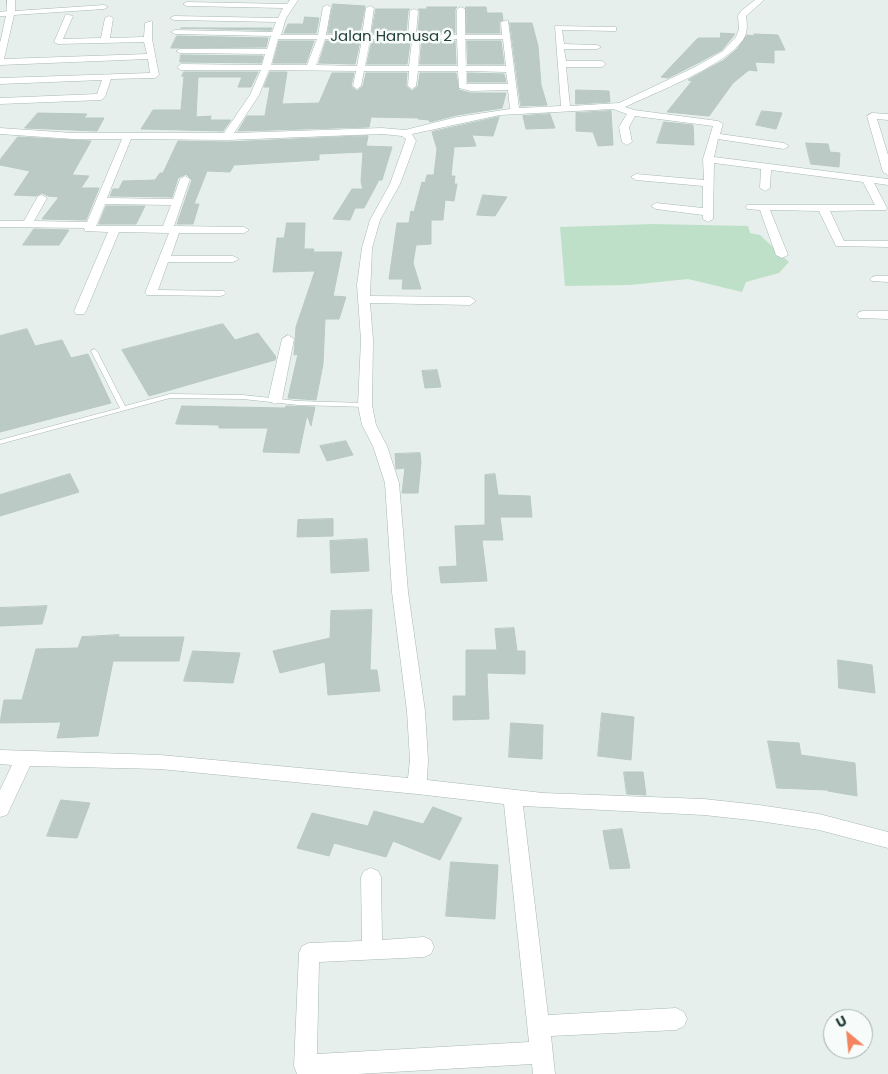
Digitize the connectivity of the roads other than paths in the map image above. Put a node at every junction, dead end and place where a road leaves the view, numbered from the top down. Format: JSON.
{"nodes":[{"id":1,"x":11,"y":0,"type":"edge"},
{"id":2,"x":55,"y":0,"type":"edge"},
{"id":3,"x":760,"y":0,"type":"edge"},
{"id":4,"x":291,"y":3,"type":"edge"},
{"id":5,"x":187,"y":4,"type":"dead end"},
{"id":6,"x":104,"y":7,"type":"dead end"},
{"id":7,"x":326,"y":7,"type":"dead end"},
{"id":8,"x":370,"y":8,"type":"dead end"},
{"id":9,"x":56,"y":9,"type":"junction"},
{"id":10,"x":461,"y":9,"type":"dead end"},
{"id":11,"x":414,"y":11,"type":"dead end"},
{"id":12,"x":11,"y":13,"type":"junction"},
{"id":13,"x":0,"y":14,"type":"edge"},
{"id":14,"x":69,"y":16,"type":"dead end"},
{"id":15,"x":110,"y":18,"type":"dead end"},
{"id":16,"x":174,"y":18,"type":"dead end"},
{"id":17,"x":281,"y":20,"type":"junction"},
{"id":18,"x":149,"y":22,"type":"dead end"},
{"id":19,"x":505,"y":22,"type":"dead end"},
{"id":20,"x":612,"y":29,"type":"dead end"},
{"id":21,"x":175,"y":32,"type":"dead end"},
{"id":22,"x":276,"y":36,"type":"junction"},
{"id":23,"x":461,"y":37,"type":"junction"},
{"id":24,"x":506,"y":37,"type":"junction"},
{"id":25,"x":322,"y":38,"type":"junction"},
{"id":26,"x":366,"y":38,"type":"junction"},
{"id":27,"x":414,"y":38,"type":"junction"},
{"id":28,"x":148,"y":39,"type":"junction"},
{"id":29,"x":105,"y":40,"type":"junction"},
{"id":30,"x":58,"y":42,"type":"junction"},
{"id":31,"x":560,"y":46,"type":"junction"},
{"id":32,"x":596,"y":46,"type":"dead end"},
{"id":33,"x":180,"y":51,"type":"dead end"},
{"id":34,"x":271,"y":52,"type":"junction"},
{"id":35,"x":151,"y":56,"type":"junction"},
{"id":36,"x":51,"y":59,"type":"junction"},
{"id":37,"x":0,"y":61,"type":"edge"},
{"id":38,"x":562,"y":64,"type":"junction"},
{"id":39,"x":602,"y":64,"type":"dead end"},
{"id":40,"x":181,"y":67,"type":"dead end"},
{"id":41,"x":266,"y":68,"type":"junction"},
{"id":42,"x":310,"y":69,"type":"junction"},
{"id":43,"x":361,"y":69,"type":"junction"},
{"id":44,"x":510,"y":69,"type":"junction"},
{"id":45,"x":413,"y":70,"type":"junction"},
{"id":46,"x":461,"y":70,"type":"junction"},
{"id":47,"x":108,"y":77,"type":"junction"},
{"id":48,"x":0,"y":81,"type":"edge"},
{"id":49,"x":357,"y":86,"type":"dead end"},
{"id":50,"x":412,"y":86,"type":"dead end"},
{"id":51,"x":512,"y":87,"type":"junction"},
{"id":52,"x":54,"y":89,"type":"junction"},
{"id":53,"x":0,"y":101,"type":"edge"},
{"id":54,"x":616,"y":107,"type":"junction"},
{"id":55,"x":566,"y":108,"type":"junction"},
{"id":56,"x":515,"y":112,"type":"junction"},
{"id":57,"x":632,"y":113,"type":"junction"},
{"id":58,"x":888,"y":117,"type":"edge"},
{"id":59,"x":0,"y":131,"type":"edge"},
{"id":60,"x":405,"y":133,"type":"junction"},
{"id":61,"x":128,"y":136,"type":"junction"},
{"id":62,"x":715,"y":136,"type":"junction"},
{"id":63,"x":227,"y":137,"type":"junction"},
{"id":64,"x":627,"y":142,"type":"dead end"},
{"id":65,"x":784,"y":146,"type":"dead end"},
{"id":66,"x":708,"y":159,"type":"junction"},
{"id":67,"x":766,"y":167,"type":"junction"},
{"id":68,"x":888,"y":172,"type":"edge"},
{"id":69,"x":636,"y":177,"type":"dead end"},
{"id":70,"x":185,"y":179,"type":"dead end"},
{"id":71,"x":867,"y":180,"type":"junction"},
{"id":72,"x":888,"y":182,"type":"edge"},
{"id":73,"x":707,"y":183,"type":"junction"},
{"id":74,"x":765,"y":188,"type":"dead end"},
{"id":75,"x":42,"y":198,"type":"dead end"},
{"id":76,"x":102,"y":201,"type":"junction"},
{"id":77,"x":178,"y":202,"type":"junction"},
{"id":78,"x":656,"y":206,"type":"dead end"},
{"id":79,"x":751,"y":207,"type":"dead end"},
{"id":80,"x":764,"y":207,"type":"junction"},
{"id":81,"x":823,"y":208,"type":"junction"},
{"id":82,"x":882,"y":208,"type":"junction"},
{"id":83,"x":888,"y":219,"type":"edge"},
{"id":84,"x":0,"y":224,"type":"edge"},
{"id":85,"x":27,"y":225,"type":"junction"},
{"id":86,"x":91,"y":225,"type":"junction"},
{"id":87,"x":115,"y":229,"type":"junction"},
{"id":88,"x":171,"y":230,"type":"junction"},
{"id":89,"x":244,"y":230,"type":"dead end"},
{"id":90,"x":888,"y":244,"type":"edge"},
{"id":91,"x":782,"y":255,"type":"dead end"},
{"id":92,"x":164,"y":259,"type":"junction"},
{"id":93,"x":232,"y":259,"type":"dead end"},
{"id":94,"x":876,"y":279,"type":"dead end"},
{"id":95,"x":888,"y":279,"type":"edge"},
{"id":96,"x":220,"y":293,"type":"dead end"},
{"id":97,"x":364,"y":300,"type":"junction"},
{"id":98,"x":470,"y":301,"type":"dead end"},
{"id":99,"x":80,"y":311,"type":"dead end"},
{"id":100,"x":863,"y":315,"type":"dead end"},
{"id":101,"x":888,"y":315,"type":"edge"},
{"id":102,"x":288,"y":339,"type":"dead end"},
{"id":103,"x":94,"y":351,"type":"dead end"},
{"id":104,"x":275,"y":400,"type":"junction"},
{"id":105,"x":365,"y":405,"type":"junction"},
{"id":106,"x":123,"y":408,"type":"junction"},
{"id":107,"x":0,"y":442,"type":"edge"},
{"id":108,"x":0,"y":757,"type":"edge"},
{"id":109,"x":24,"y":759,"type":"junction"},
{"id":110,"x":417,"y":786,"type":"junction"},
{"id":111,"x":513,"y":797,"type":"junction"},
{"id":112,"x":0,"y":809,"type":"edge"},
{"id":113,"x":888,"y":840,"type":"edge"},
{"id":114,"x":371,"y":877,"type":"dead end"},
{"id":115,"x":424,"y":947,"type":"dead end"},
{"id":116,"x":372,"y":950,"type":"junction"},
{"id":117,"x":676,"y":1019,"type":"dead end"},
{"id":118,"x":538,"y":1026,"type":"junction"},
{"id":119,"x":542,"y":1052,"type":"junction"},
{"id":120,"x":544,"y":1074,"type":"edge"}],
"edges":[{"from":1,"to":12,"type":"street"},
{"from":2,"to":9,"type":"street"},
{"from":3,"to":54,"type":"street"},
{"from":4,"to":5,"type":"street"},
{"from":4,"to":17,"type":"street"},
{"from":6,"to":9,"type":"street"},
{"from":7,"to":25,"type":"street"},
{"from":8,"to":26,"type":"street"},
{"from":9,"to":12,"type":"street"},
{"from":10,"to":23,"type":"street"},
{"from":11,"to":27,"type":"street"},
{"from":12,"to":13,"type":"street"},
{"from":12,"to":37,"type":"street"},
{"from":14,"to":30,"type":"street"},
{"from":15,"to":29,"type":"street"},
{"from":16,"to":17,"type":"street"},
{"from":17,"to":22,"type":"street"},
{"from":18,"to":28,"type":"street"},
{"from":19,"to":24,"type":"street"},
{"from":20,"to":31,"type":"street"},
{"from":21,"to":22,"type":"street","name":"Jalan Hamusa 2"},
{"from":22,"to":25,"type":"street","name":"Jalan Hamusa 2"},
{"from":22,"to":34,"type":"street"},
{"from":23,"to":24,"type":"street","name":"Jalan Hamusa 2"},
{"from":23,"to":27,"type":"street","name":"Jalan Hamusa 2"},
{"from":23,"to":46,"type":"street"},
{"from":24,"to":44,"type":"street"},
{"from":25,"to":26,"type":"street","name":"Jalan Hamusa 2"},
{"from":25,"to":42,"type":"street"},
{"from":26,"to":27,"type":"street","name":"Jalan Hamusa 2"},
{"from":26,"to":43,"type":"street"},
{"from":27,"to":45,"type":"street"},
{"from":28,"to":29,"type":"street"},
{"from":28,"to":35,"type":"street"},
{"from":29,"to":30,"type":"street"},
{"from":30,"to":36,"type":"street"},
{"from":31,"to":32,"type":"street"},
{"from":31,"to":38,"type":"street"},
{"from":33,"to":34,"type":"street"},
{"from":34,"to":41,"type":"street"},
{"from":35,"to":36,"type":"street"},
{"from":35,"to":47,"type":"street"},
{"from":36,"to":37,"type":"street"},
{"from":38,"to":39,"type":"street"},
{"from":38,"to":55,"type":"street"},
{"from":40,"to":41,"type":"street"},
{"from":41,"to":42,"type":"street"},
{"from":41,"to":63,"type":"street"},
{"from":42,"to":43,"type":"street"},
{"from":43,"to":45,"type":"street"},
{"from":43,"to":49,"type":"street"},
{"from":44,"to":46,"type":"street"},
{"from":44,"to":51,"type":"street"},
{"from":45,"to":46,"type":"street"},
{"from":45,"to":50,"type":"street"},
{"from":46,"to":51,"type":"street"},
{"from":47,"to":52,"type":"street"},
{"from":47,"to":52,"type":"street"},
{"from":48,"to":52,"type":"street"},
{"from":51,"to":56,"type":"street"},
{"from":52,"to":53,"type":"street"},
{"from":54,"to":55,"type":"street"},
{"from":54,"to":57,"type":"street"},
{"from":55,"to":56,"type":"street"},
{"from":56,"to":60,"type":"street"},
{"from":57,"to":62,"type":"street"},
{"from":57,"to":64,"type":"street"},
{"from":58,"to":68,"type":"street"},
{"from":59,"to":61,"type":"street"},
{"from":60,"to":63,"type":"street"},
{"from":60,"to":97,"type":"street"},
{"from":61,"to":63,"type":"street"},
{"from":61,"to":76,"type":"street"},
{"from":62,"to":65,"type":"street"},
{"from":62,"to":66,"type":"street"},
{"from":66,"to":67,"type":"street"},
{"from":66,"to":73,"type":"street"},
{"from":67,"to":71,"type":"street"},
{"from":67,"to":74,"type":"street"},
{"from":69,"to":73,"type":"street"},
{"from":70,"to":77,"type":"street"},
{"from":71,"to":72,"type":"street"},
{"from":71,"to":82,"type":"street"},
{"from":73,"to":78,"type":"street"},
{"from":75,"to":85,"type":"street"},
{"from":76,"to":77,"type":"street"},
{"from":76,"to":86,"type":"street"},
{"from":77,"to":88,"type":"street"},
{"from":79,"to":80,"type":"street"},
{"from":80,"to":81,"type":"street"},
{"from":80,"to":91,"type":"street"},
{"from":81,"to":82,"type":"street"},
{"from":81,"to":90,"type":"street"},
{"from":82,"to":83,"type":"street"},
{"from":84,"to":85,"type":"street"},
{"from":85,"to":86,"type":"street"},
{"from":86,"to":87,"type":"street"},
{"from":87,"to":88,"type":"street"},
{"from":87,"to":99,"type":"street"},
{"from":88,"to":89,"type":"street"},
{"from":88,"to":92,"type":"street"},
{"from":92,"to":93,"type":"street"},
{"from":92,"to":96,"type":"street"},
{"from":94,"to":95,"type":"street"},
{"from":97,"to":98,"type":"street"},
{"from":97,"to":105,"type":"street"},
{"from":100,"to":101,"type":"street"},
{"from":102,"to":104,"type":"street"},
{"from":103,"to":106,"type":"lane"},
{"from":104,"to":105,"type":"lane"},
{"from":104,"to":106,"type":"lane"},
{"from":105,"to":110,"type":"street"},
{"from":106,"to":107,"type":"lane"},
{"from":108,"to":109,"type":"street"},
{"from":109,"to":110,"type":"street"},
{"from":109,"to":112,"type":"street"},
{"from":110,"to":111,"type":"street"},
{"from":111,"to":113,"type":"street"},
{"from":111,"to":118,"type":"street"},
{"from":114,"to":116,"type":"street"},
{"from":115,"to":116,"type":"street"},
{"from":116,"to":119,"type":"street"},
{"from":117,"to":118,"type":"street"},
{"from":118,"to":119,"type":"street"},
{"from":119,"to":120,"type":"street"}]}
